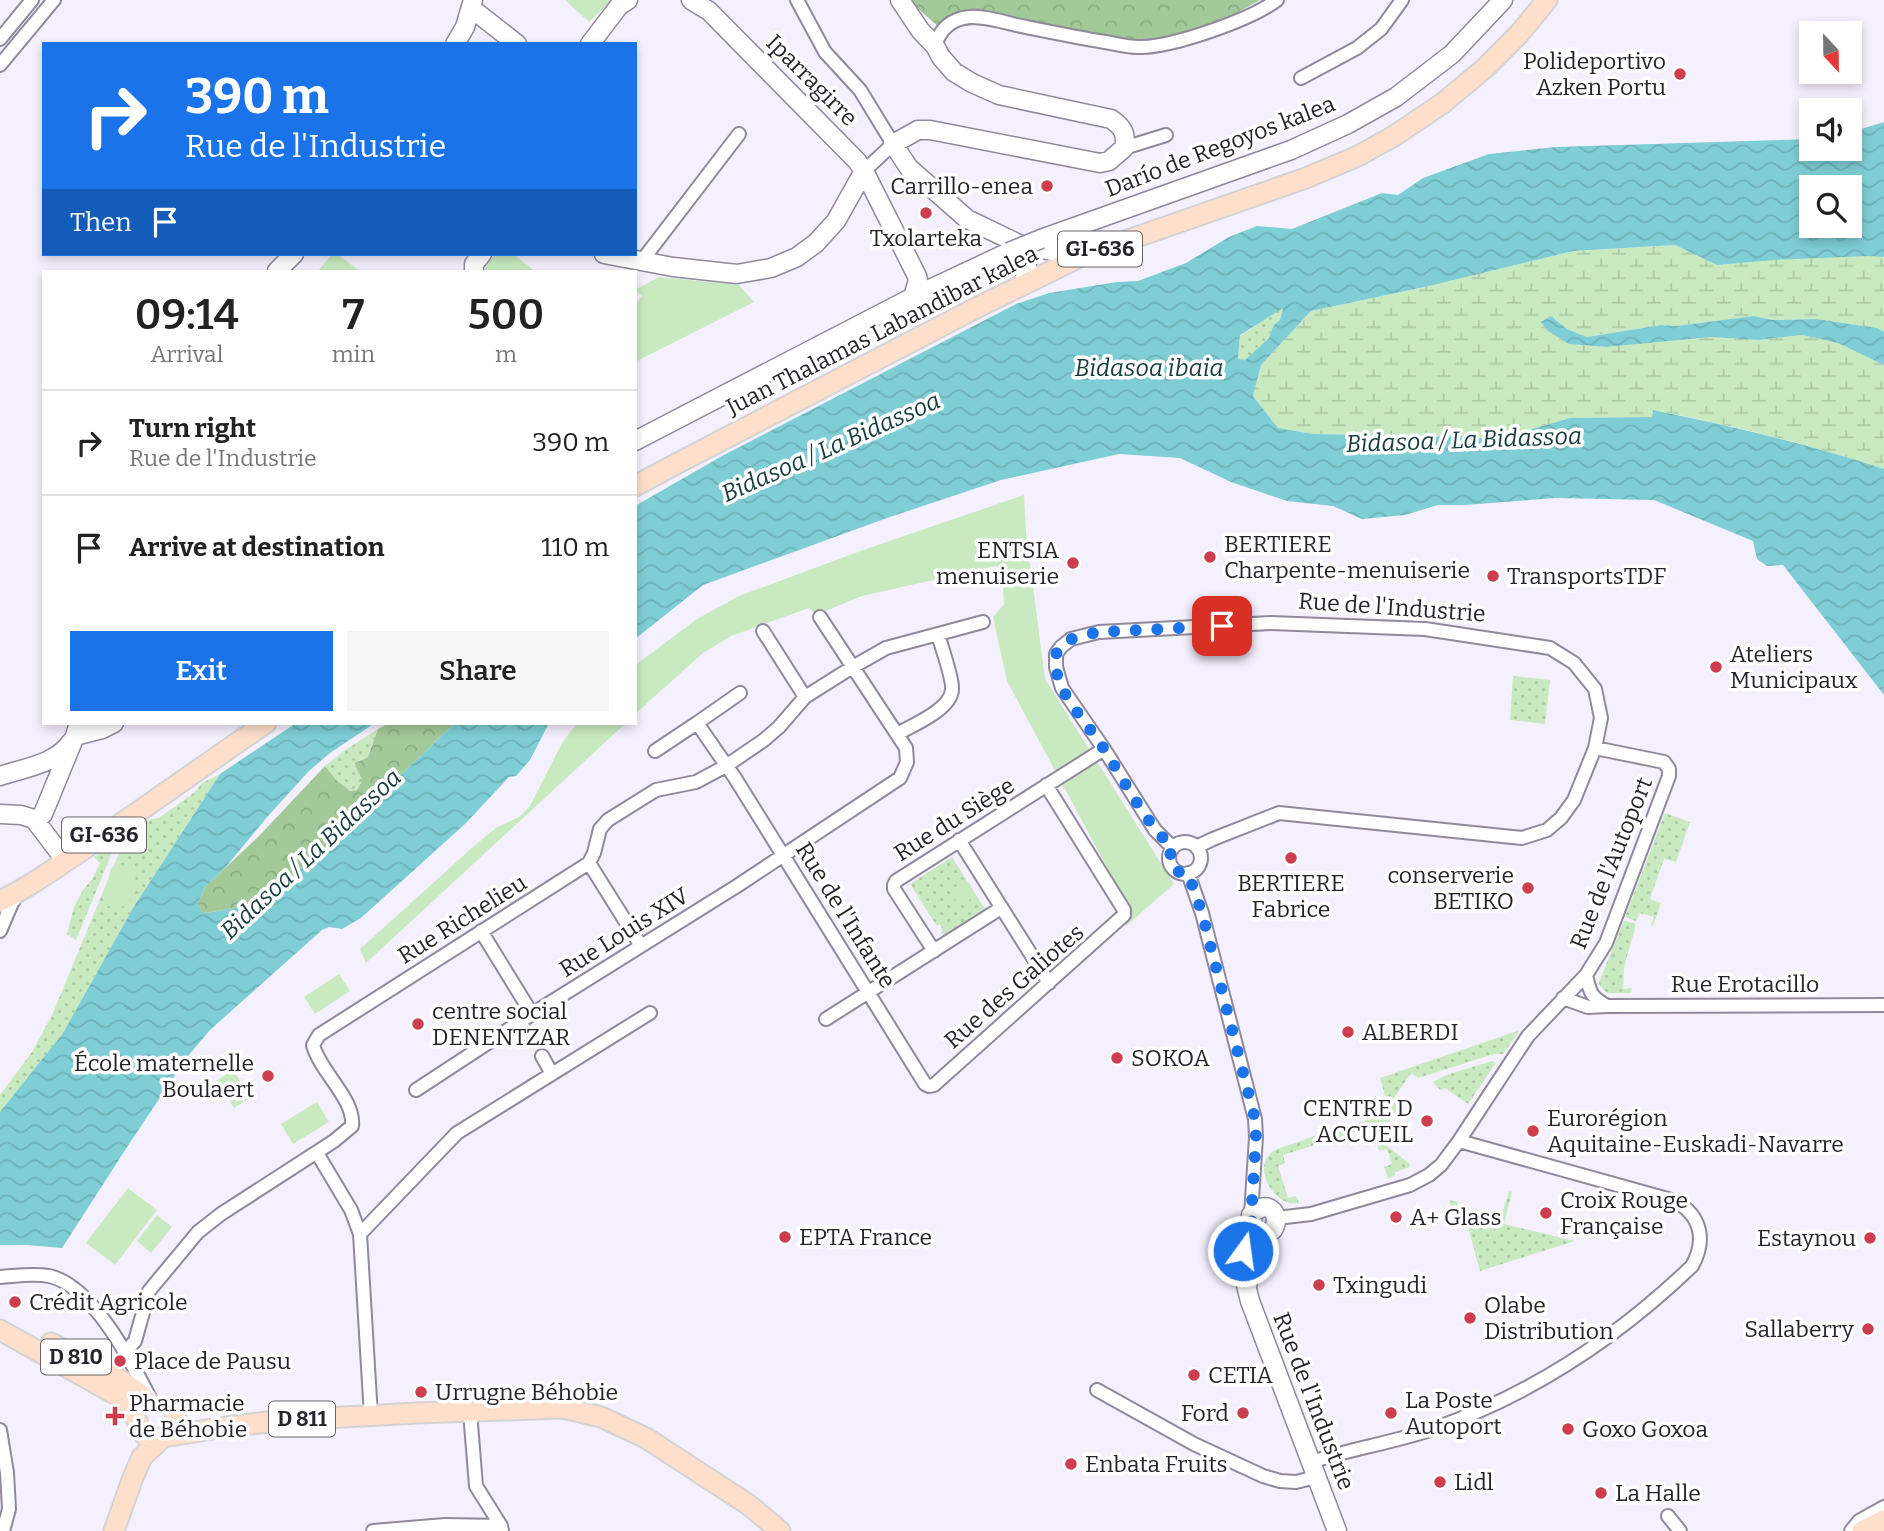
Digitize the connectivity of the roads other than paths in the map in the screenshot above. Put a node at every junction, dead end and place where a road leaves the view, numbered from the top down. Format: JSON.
{"nodes":[{"id":1,"x":32,"y":0,"type":"edge"},
{"id":2,"x":54,"y":0,"type":"edge"},
{"id":3,"x":628,"y":0,"type":"edge"},
{"id":4,"x":691,"y":0,"type":"edge"},
{"id":5,"x":797,"y":0,"type":"edge"},
{"id":6,"x":900,"y":0,"type":"edge"},
{"id":7,"x":1277,"y":0,"type":"edge"},
{"id":8,"x":1402,"y":0,"type":"edge"},
{"id":9,"x":1503,"y":0,"type":"edge"},
{"id":10,"x":1547,"y":0,"type":"edge"},
{"id":11,"x":472,"y":4,"type":"edge"},
{"id":12,"x":0,"y":39,"type":"edge"},
{"id":13,"x":456,"y":42,"type":"edge"},
{"id":14,"x":515,"y":42,"type":"edge"},
{"id":15,"x":592,"y":42,"type":"edge"},
{"id":16,"x":934,"y":46,"type":"junction"},
{"id":17,"x":0,"y":65,"type":"edge"},
{"id":18,"x":1301,"y":78,"type":"dead end"},
{"id":19,"x":739,"y":134,"type":"dead end"},
{"id":20,"x":1166,"y":135,"type":"dead end"},
{"id":21,"x":893,"y":144,"type":"junction"},
{"id":22,"x":1125,"y":148,"type":"junction"},
{"id":23,"x":864,"y":171,"type":"junction"},
{"id":24,"x":1016,"y":249,"type":"junction"},
{"id":25,"x":292,"y":256,"type":"edge"},
{"id":26,"x":613,"y":256,"type":"edge"},
{"id":27,"x":1082,"y":256,"type":"junction"},
{"id":28,"x":641,"y":262,"type":"junction"},
{"id":29,"x":277,"y":270,"type":"edge"},
{"id":30,"x":1024,"y":283,"type":"junction"},
{"id":31,"x":916,"y":289,"type":"junction"},
{"id":32,"x":637,"y":441,"type":"edge"},
{"id":33,"x":637,"y":485,"type":"edge"},
{"id":34,"x":820,"y":617,"type":"dead end"},
{"id":35,"x":984,"y":622,"type":"dead end"},
{"id":36,"x":763,"y":631,"type":"dead end"},
{"id":37,"x":938,"y":634,"type":"junction"},
{"id":38,"x":852,"y":667,"type":"junction"},
{"id":39,"x":740,"y":693,"type":"dead end"},
{"id":40,"x":805,"y":697,"type":"junction"},
{"id":41,"x":697,"y":723,"type":"junction"},
{"id":42,"x":110,"y":725,"type":"edge"},
{"id":43,"x":262,"y":725,"type":"edge"},
{"id":44,"x":77,"y":729,"type":"edge"},
{"id":45,"x":897,"y":734,"type":"junction"},
{"id":46,"x":1595,"y":748,"type":"junction"},
{"id":47,"x":1104,"y":749,"type":"junction"},
{"id":48,"x":655,"y":751,"type":"dead end"},
{"id":49,"x":204,"y":764,"type":"junction"},
{"id":50,"x":726,"y":766,"type":"junction"},
{"id":51,"x":0,"y":776,"type":"edge"},
{"id":52,"x":1046,"y":785,"type":"junction"},
{"id":53,"x":0,"y":814,"type":"edge"},
{"id":54,"x":34,"y":819,"type":"junction"},
{"id":55,"x":959,"y":841,"type":"junction"},
{"id":56,"x":1196,"y":847,"type":"junction"},
{"id":57,"x":1173,"y":848,"type":"junction"},
{"id":58,"x":62,"y":856,"type":"junction"},
{"id":59,"x":783,"y":856,"type":"junction"},
{"id":60,"x":589,"y":863,"type":"junction"},
{"id":61,"x":1188,"y":873,"type":"junction"},
{"id":62,"x":22,"y":891,"type":"junction"},
{"id":63,"x":0,"y":894,"type":"edge"},
{"id":64,"x":0,"y":901,"type":"edge"},
{"id":65,"x":1001,"y":908,"type":"junction"},
{"id":66,"x":1,"y":926,"type":"edge"},
{"id":67,"x":481,"y":931,"type":"junction"},
{"id":68,"x":641,"y":946,"type":"junction"},
{"id":69,"x":934,"y":951,"type":"junction"},
{"id":70,"x":1586,"y":975,"type":"junction"},
{"id":71,"x":1049,"y":983,"type":"junction"},
{"id":72,"x":869,"y":992,"type":"junction"},
{"id":73,"x":1563,"y":998,"type":"junction"},
{"id":74,"x":1884,"y":1005,"type":"edge"},
{"id":75,"x":1607,"y":1006,"type":"junction"},
{"id":76,"x":650,"y":1013,"type":"dead end"},
{"id":77,"x":532,"y":1014,"type":"junction"},
{"id":78,"x":826,"y":1019,"type":"dead end"},
{"id":79,"x":520,"y":1022,"type":"junction"},
{"id":80,"x":529,"y":1036,"type":"tunnel mouth"},
{"id":81,"x":541,"y":1056,"type":"tunnel mouth"},
{"id":82,"x":552,"y":1074,"type":"junction"},
{"id":83,"x":929,"y":1086,"type":"joint"},
{"id":84,"x":416,"y":1090,"type":"dead end"},
{"id":85,"x":1459,"y":1141,"type":"junction"},
{"id":86,"x":317,"y":1153,"type":"junction"},
{"id":87,"x":1262,"y":1220,"type":"junction"},
{"id":88,"x":360,"y":1234,"type":"junction"},
{"id":89,"x":0,"y":1277,"type":"edge"},
{"id":90,"x":0,"y":1316,"type":"edge"},
{"id":91,"x":0,"y":1331,"type":"edge"},
{"id":92,"x":124,"y":1353,"type":"junction"},
{"id":93,"x":1097,"y":1390,"type":"dead end"},
{"id":94,"x":174,"y":1410,"type":"junction"},
{"id":95,"x":143,"y":1412,"type":"junction"},
{"id":96,"x":470,"y":1412,"type":"junction"},
{"id":97,"x":372,"y":1416,"type":"junction"},
{"id":98,"x":0,"y":1430,"type":"edge"},
{"id":99,"x":200,"y":1430,"type":"junction"},
{"id":100,"x":165,"y":1438,"type":"junction"},
{"id":101,"x":1314,"y":1470,"type":"junction"},
{"id":102,"x":132,"y":1480,"type":"junction"},
{"id":103,"x":1884,"y":1507,"type":"edge"},
{"id":104,"x":1668,"y":1516,"type":"dead end"},
{"id":105,"x":1884,"y":1520,"type":"edge"},
{"id":106,"x":771,"y":1528,"type":"edge"},
{"id":107,"x":502,"y":1529,"type":"edge"},
{"id":108,"x":3,"y":1531,"type":"edge"},
{"id":109,"x":114,"y":1531,"type":"edge"},
{"id":110,"x":373,"y":1531,"type":"edge"},
{"id":111,"x":1337,"y":1531,"type":"edge"},
{"id":112,"x":1680,"y":1531,"type":"edge"},
{"id":113,"x":1851,"y":1531,"type":"edge"},
{"id":114,"x":1862,"y":1531,"type":"edge"}],
"edges":[{"from":1,"to":12,"type":"street"},
{"from":2,"to":17,"type":"street"},
{"from":3,"to":15,"type":"street"},
{"from":4,"to":23,"type":"street","name":"Iparragirre"},
{"from":5,"to":21,"type":"street"},
{"from":6,"to":16,"type":"street"},
{"from":7,"to":16,"type":"street"},
{"from":8,"to":18,"type":"street"},
{"from":9,"to":24,"type":"street","name":"Darío de Regoyos kalea","bridge":true},
{"from":10,"to":27,"type":"main road","name":"Juan Thalamas Labandibar kalea","number":"GI-636"},
{"from":11,"to":13,"type":"street"},
{"from":11,"to":14,"type":"street"},
{"from":16,"to":22,"type":"street"},
{"from":19,"to":28,"type":"street"},
{"from":20,"to":22,"type":"street"},
{"from":21,"to":22,"type":"street"},
{"from":21,"to":23,"type":"street"},
{"from":21,"to":24,"type":"street"},
{"from":23,"to":28,"type":"street"},
{"from":23,"to":31,"type":"street","name":"Iparragirre"},
{"from":24,"to":27,"type":"street"},
{"from":24,"to":30,"type":"street"},
{"from":24,"to":31,"type":"street"},
{"from":25,"to":29,"type":"street"},
{"from":26,"to":28,"type":"street"},
{"from":27,"to":30,"type":"main road","name":"Juan Thalamas Labandibar kalea","number":"GI-636"},
{"from":30,"to":33,"type":"main road","name":"Juan Thalamas Labandibar kalea","number":"GI-636"},
{"from":31,"to":32,"type":"street"},
{"from":34,"to":38,"type":"street","name":"Rue Louis XIV"},
{"from":35,"to":37,"type":"street"},
{"from":36,"to":40,"type":"street"},
{"from":37,"to":38,"type":"street"},
{"from":37,"to":45,"type":"street"},
{"from":38,"to":40,"type":"street"},
{"from":38,"to":45,"type":"street","name":"Rue Louis XIV"},
{"from":39,"to":41,"type":"street"},
{"from":40,"to":50,"type":"street"},
{"from":41,"to":48,"type":"street"},
{"from":41,"to":50,"type":"street","name":"Rue de l'Infante"},
{"from":42,"to":44,"type":"street"},
{"from":43,"to":49,"type":"main road","number":"GI-636"},
{"from":44,"to":51,"type":"street"},
{"from":44,"to":54,"type":"street"},
{"from":45,"to":59,"type":"street","name":"Rue Louis XIV"},
{"from":46,"to":47,"type":"street","name":"Rue de l'Industrie"},
{"from":46,"to":56,"type":"street","name":"Rue de l'Industrie"},
{"from":46,"to":70,"type":"street","name":"Rue de l'Autoport"},
{"from":47,"to":52,"type":"street","name":"Rue du Siège"},
{"from":47,"to":57,"type":"street","name":"Rue de l'Industrie"},
{"from":49,"to":58,"type":"main road","number":"GI-636"},
{"from":49,"to":62,"type":"main road","number":"GI-636"},
{"from":50,"to":59,"type":"street","name":"Rue de l'Infante"},
{"from":50,"to":60,"type":"street"},
{"from":52,"to":55,"type":"street","name":"Rue du Siège"},
{"from":52,"to":71,"type":"street","name":"Rue des Galiotes"},
{"from":53,"to":54,"type":"street"},
{"from":54,"to":58,"type":"street"},
{"from":55,"to":65,"type":"street"},
{"from":55,"to":69,"type":"street","name":"Rue du Siège"},
{"from":56,"to":57,"type":"street","name":"Rue de l'Industrie"},
{"from":56,"to":61,"type":"street"},
{"from":57,"to":61,"type":"street","name":"Rue de l'Industrie"},
{"from":58,"to":63,"type":"main road","number":"GI-636"},
{"from":59,"to":68,"type":"street","name":"Rue Louis XIV"},
{"from":59,"to":72,"type":"street","name":"Rue de l'Infante"},
{"from":60,"to":67,"type":"street","name":"Rue Richelieu"},
{"from":60,"to":68,"type":"street"},
{"from":61,"to":87,"type":"street","name":"Rue de l'Industrie"},
{"from":62,"to":64,"type":"main road","number":"GI-636"},
{"from":62,"to":66,"type":"street"},
{"from":65,"to":69,"type":"street"},
{"from":65,"to":71,"type":"street"},
{"from":67,"to":77,"type":"street"},
{"from":67,"to":86,"type":"street","name":"Rue Richelieu"},
{"from":68,"to":77,"type":"street","name":"Rue Louis XIV"},
{"from":69,"to":72,"type":"street"},
{"from":70,"to":73,"type":"street","name":"Rue de l'Autoport"},
{"from":70,"to":75,"type":"street"},
{"from":71,"to":83,"type":"street","name":"Rue des Galiotes"},
{"from":72,"to":78,"type":"street"},
{"from":72,"to":83,"type":"street","name":"Rue de l'Infante"},
{"from":73,"to":75,"type":"street","name":"Rue Erotacillo"},
{"from":73,"to":85,"type":"street","name":"Rue de l'Autoport"},
{"from":74,"to":75,"type":"street","name":"Rue Erotacillo"},
{"from":76,"to":82,"type":"street"},
{"from":77,"to":79,"type":"street","name":"Rue Louis XIV"},
{"from":79,"to":80,"type":"street"},
{"from":79,"to":84,"type":"street","name":"Rue Louis XIV"},
{"from":81,"to":82,"type":"street"},
{"from":82,"to":88,"type":"street"},
{"from":85,"to":87,"type":"street","name":"Rue de l'Autoport"},
{"from":85,"to":101,"type":"street"},
{"from":86,"to":88,"type":"street"},
{"from":86,"to":92,"type":"street","name":"Rue Richelieu"},
{"from":87,"to":101,"type":"street","name":"Rue de l'Industrie"},
{"from":88,"to":97,"type":"street"},
{"from":89,"to":92,"type":"street"},
{"from":90,"to":95,"type":"main road","number":"D 810"},
{"from":91,"to":95,"type":"main road","number":"D 810"},
{"from":92,"to":95,"type":"street"},
{"from":93,"to":101,"type":"street"},
{"from":94,"to":95,"type":"main road"},
{"from":94,"to":99,"type":"main road"},
{"from":94,"to":100,"type":"main road"},
{"from":95,"to":100,"type":"main road"},
{"from":95,"to":102,"type":"main road"},
{"from":96,"to":97,"type":"main road","number":"D 811"},
{"from":96,"to":106,"type":"main road","number":"D 811"},
{"from":96,"to":107,"type":"street"},
{"from":97,"to":99,"type":"main road","number":"D 811"},
{"from":98,"to":108,"type":"street"},
{"from":99,"to":100,"type":"main road","number":"D 811"},
{"from":100,"to":102,"type":"main road"},
{"from":101,"to":111,"type":"street","name":"Rue de l'Industrie"},
{"from":102,"to":109,"type":"main road"},
{"from":103,"to":113,"type":"street"},
{"from":104,"to":112,"type":"street"},
{"from":105,"to":114,"type":"main road"},
{"from":107,"to":110,"type":"street"}]}
